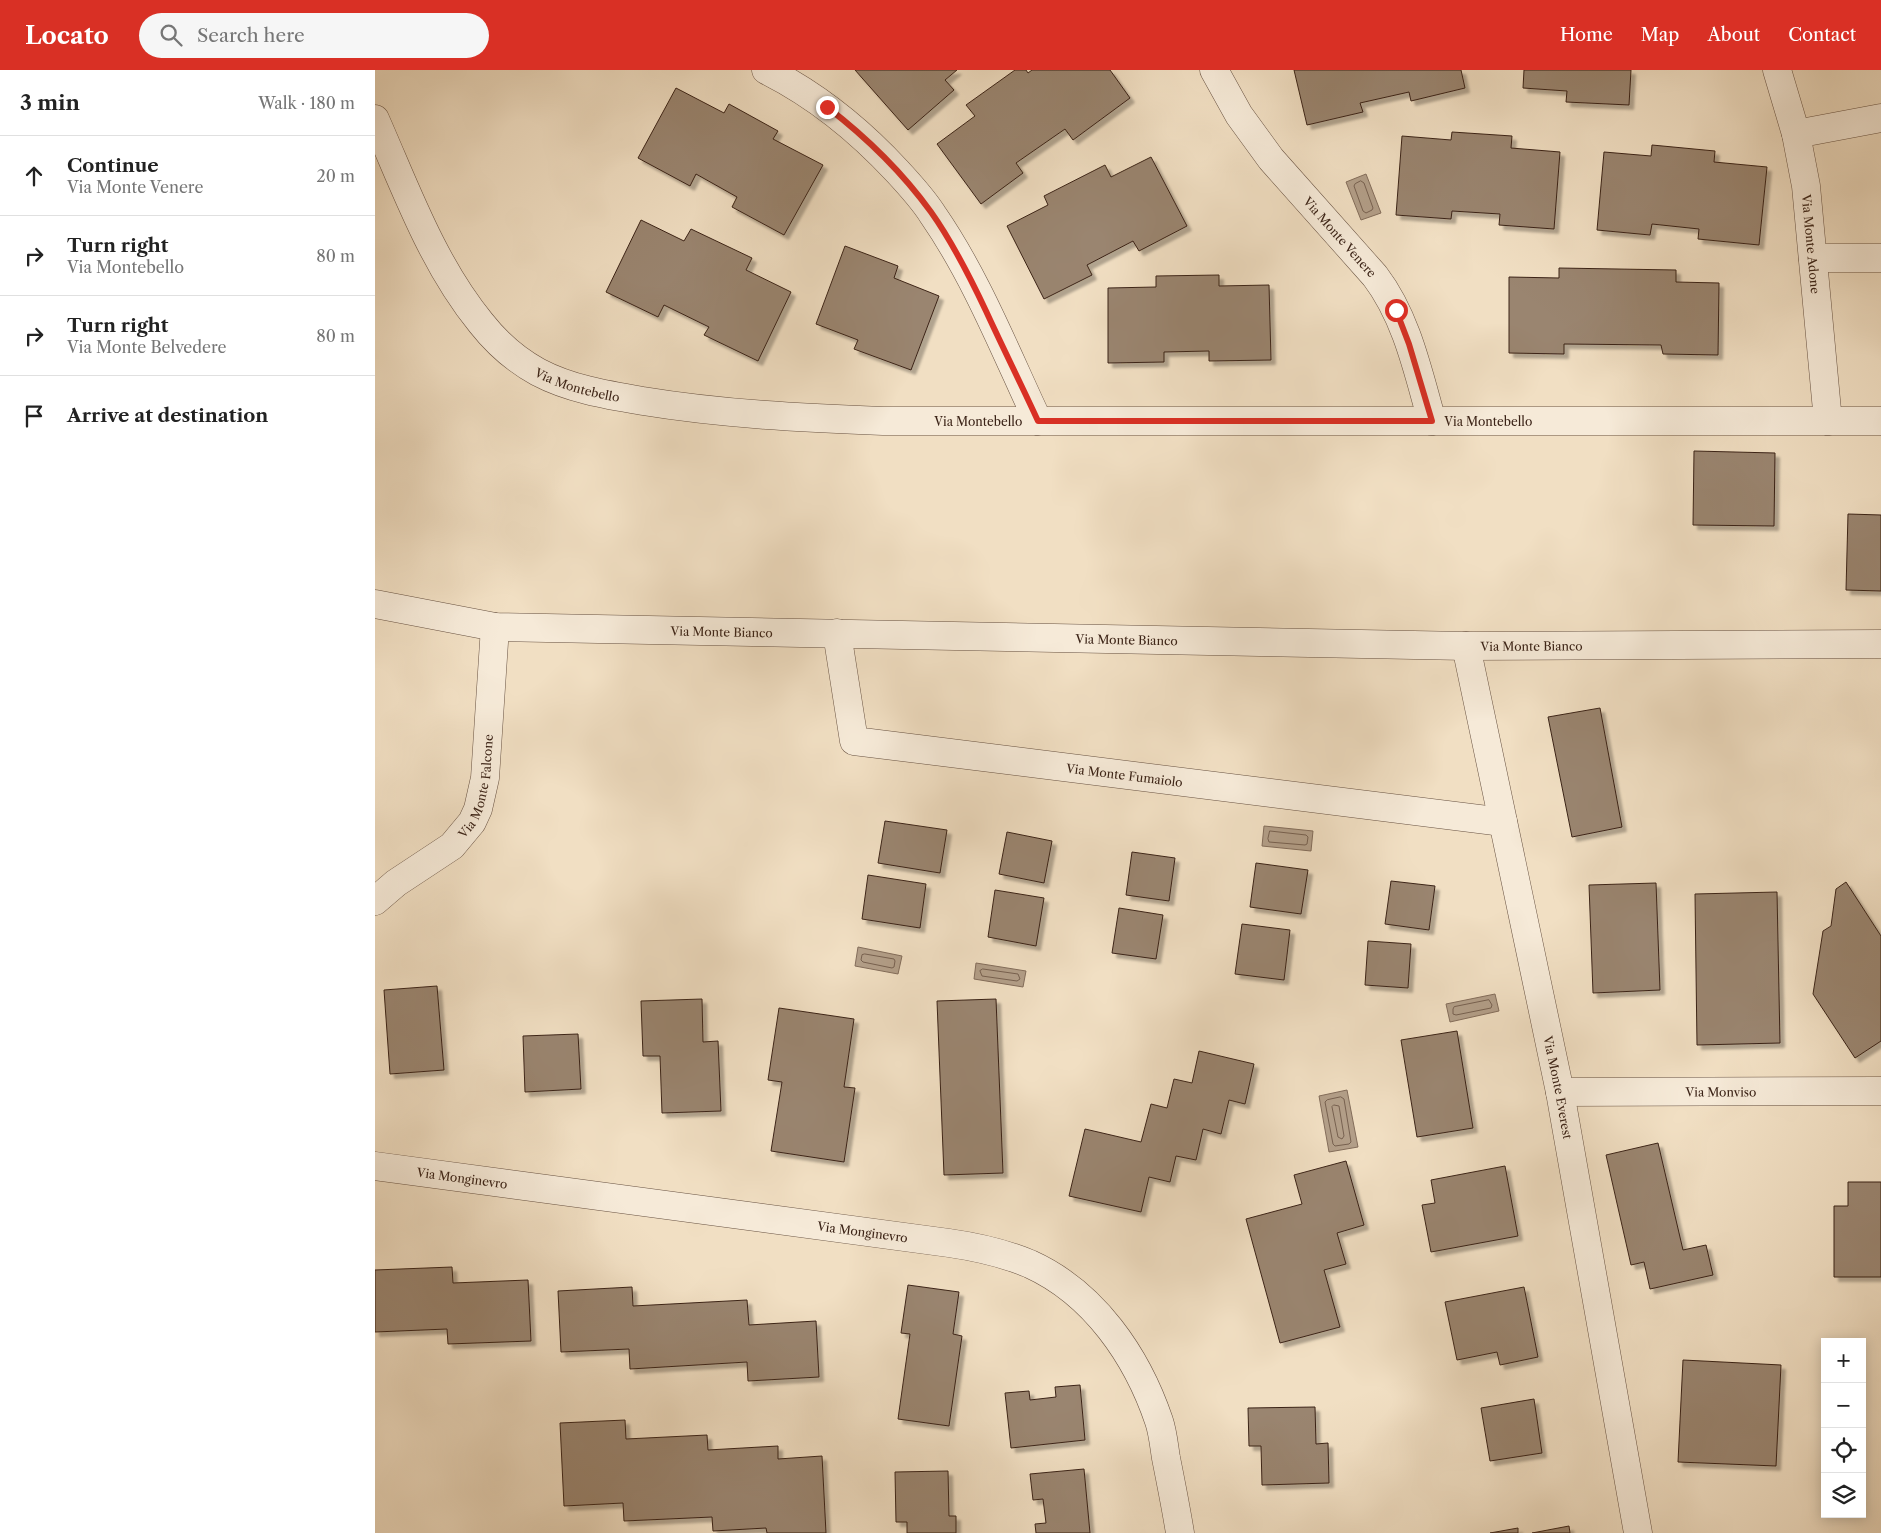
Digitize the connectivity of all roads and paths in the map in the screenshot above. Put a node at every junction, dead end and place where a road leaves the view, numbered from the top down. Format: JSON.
{"nodes":[{"id":1,"x":765,"y":70,"type":"edge"},
{"id":2,"x":1214,"y":70,"type":"edge"},
{"id":3,"x":1777,"y":70,"type":"edge"},
{"id":4,"x":1881,"y":118,"type":"edge"},
{"id":5,"x":375,"y":120,"type":"edge"},
{"id":6,"x":1796,"y":134,"type":"junction"},
{"id":7,"x":1813,"y":258,"type":"junction"},
{"id":8,"x":1881,"y":258,"type":"edge"},
{"id":9,"x":1038,"y":421,"type":"junction"},
{"id":10,"x":1432,"y":421,"type":"junction"},
{"id":11,"x":1828,"y":421,"type":"junction"},
{"id":12,"x":1881,"y":421,"type":"edge"},
{"id":13,"x":375,"y":604,"type":"edge"},
{"id":14,"x":495,"y":627,"type":"junction"},
{"id":15,"x":837,"y":633,"type":"junction"},
{"id":16,"x":1881,"y":644,"type":"edge"},
{"id":17,"x":1466,"y":646,"type":"junction"},
{"id":18,"x":1503,"y":822,"type":"junction"},
{"id":19,"x":375,"y":900,"type":"edge"},
{"id":20,"x":1881,"y":1091,"type":"edge"},
{"id":21,"x":1561,"y":1092,"type":"junction"},
{"id":22,"x":375,"y":1166,"type":"edge"},
{"id":23,"x":1180,"y":1533,"type":"edge"},
{"id":24,"x":1638,"y":1533,"type":"edge"}],
"edges":[{"from":1,"to":9,"type":"street"},
{"from":2,"to":10,"type":"street","name":"Via Monte Venere"},
{"from":3,"to":6,"type":"street","name":"Via Monte Adone"},
{"from":4,"to":6,"type":"street"},
{"from":5,"to":9,"type":"street","name":"Via Montebello"},
{"from":6,"to":7,"type":"street","name":"Via Monte Adone"},
{"from":7,"to":8,"type":"street"},
{"from":7,"to":11,"type":"street","name":"Via Monte Adone"},
{"from":9,"to":10,"type":"street","name":"Via Montebello"},
{"from":10,"to":11,"type":"street","name":"Via Montebello"},
{"from":11,"to":12,"type":"street","name":"Via Montebello"},
{"from":13,"to":14,"type":"street","name":"Via Monte Bianco"},
{"from":14,"to":15,"type":"street","name":"Via Monte Bianco"},
{"from":14,"to":19,"type":"street","name":"Via Monte Falcone"},
{"from":15,"to":17,"type":"street","name":"Via Monte Bianco"},
{"from":15,"to":18,"type":"street","name":"Via Monte Fumaiolo"},
{"from":16,"to":17,"type":"street","name":"Via Monte Bianco"},
{"from":17,"to":18,"type":"street","name":"Via Monte Everest"},
{"from":18,"to":21,"type":"street","name":"Via Monte Everest"},
{"from":20,"to":21,"type":"street","name":"Via Monviso"},
{"from":21,"to":24,"type":"street","name":"Via Monte Everest"},
{"from":22,"to":23,"type":"street","name":"Via Monginevro"}]}
